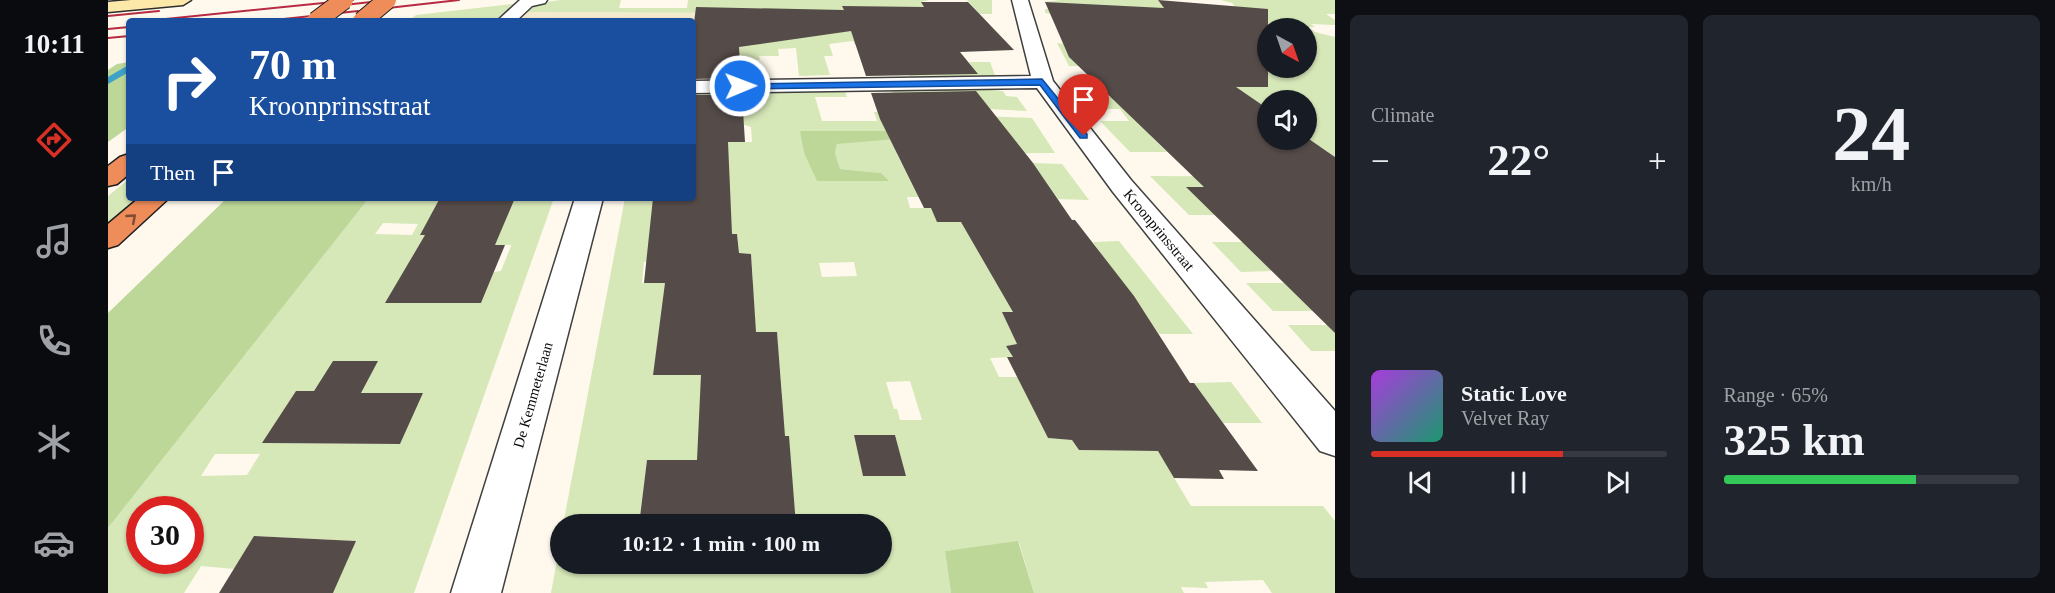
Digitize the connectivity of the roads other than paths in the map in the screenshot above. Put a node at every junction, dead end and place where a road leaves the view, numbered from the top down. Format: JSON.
{"nodes":[{"id":1,"x":183,"y":0,"type":"edge"},
{"id":2,"x":344,"y":0,"type":"edge"},
{"id":3,"x":387,"y":0,"type":"edge"},
{"id":4,"x":1020,"y":0,"type":"edge"},
{"id":5,"x":533,"y":1,"type":"edge"},
{"id":6,"x":108,"y":7,"type":"edge"},
{"id":7,"x":320,"y":18,"type":"edge"},
{"id":8,"x":366,"y":18,"type":"edge"},
{"id":9,"x":510,"y":18,"type":"edge"},
{"id":10,"x":1042,"y":82,"type":"junction"},
{"id":11,"x":696,"y":87,"type":"edge"},
{"id":12,"x":126,"y":164,"type":"edge"},
{"id":13,"x":108,"y":178,"type":"edge"},
{"id":14,"x":152,"y":201,"type":"edge"},
{"id":15,"x":589,"y":201,"type":"edge"},
{"id":16,"x":108,"y":239,"type":"edge"},
{"id":17,"x":1335,"y":439,"type":"edge"},
{"id":18,"x":476,"y":593,"type":"edge"}],
"edges":[{"from":1,"to":6,"type":"street"},
{"from":2,"to":7,"type":"highway","bridge":true},
{"from":3,"to":8,"type":"highway","bridge":true},
{"from":4,"to":10,"type":"street","name":"Kroonprinsstraat"},
{"from":5,"to":9,"type":"street"},
{"from":10,"to":11,"type":"street"},
{"from":10,"to":17,"type":"street","name":"Kroonprinsstraat"},
{"from":12,"to":13,"type":"highway"},
{"from":16,"to":14,"type":"highway","one_way":true},
{"from":15,"to":18,"type":"street","name":"De Kemmeterlaan"}]}
